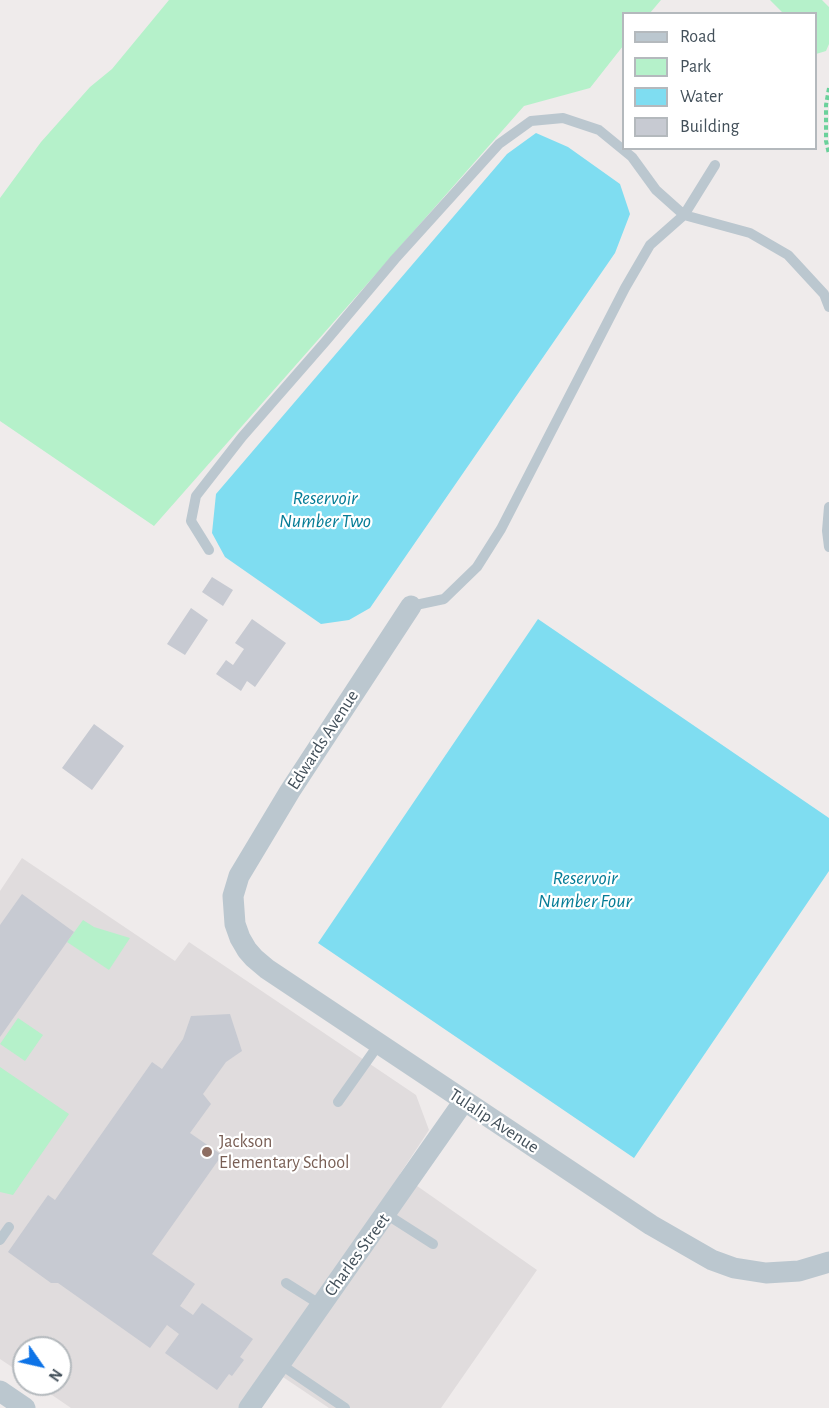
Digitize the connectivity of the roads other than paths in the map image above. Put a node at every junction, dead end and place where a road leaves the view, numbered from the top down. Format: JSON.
{"nodes":[{"id":1,"x":622,"y":149,"type":"edge"},
{"id":2,"x":623,"y":150,"type":"edge"},
{"id":3,"x":715,"y":165,"type":"dead end"},
{"id":4,"x":684,"y":215,"type":"junction"},
{"id":5,"x":829,"y":307,"type":"edge"},
{"id":6,"x":829,"y":507,"type":"edge"},
{"id":7,"x":829,"y":547,"type":"edge"},
{"id":8,"x":209,"y":550,"type":"dead end"},
{"id":9,"x":411,"y":606,"type":"joint"},
{"id":10,"x":239,"y":876,"type":"joint"},
{"id":11,"x":379,"y":1044,"type":"junction"},
{"id":12,"x":464,"y":1101,"type":"junction"},
{"id":13,"x":338,"y":1102,"type":"dead end"},
{"id":14,"x":386,"y":1214,"type":"junction"},
{"id":15,"x":9,"y":1227,"type":"dead end"},
{"id":16,"x":0,"y":1240,"type":"edge"},
{"id":17,"x":433,"y":1244,"type":"dead end"},
{"id":18,"x":829,"y":1262,"type":"edge"},
{"id":19,"x":286,"y":1283,"type":"dead end"},
{"id":20,"x":321,"y":1305,"type":"junction"},
{"id":21,"x":280,"y":1364,"type":"junction"},
{"id":22,"x":0,"y":1391,"type":"edge"},
{"id":23,"x":25,"y":1408,"type":"edge"},
{"id":24,"x":249,"y":1408,"type":"edge"},
{"id":25,"x":345,"y":1408,"type":"edge"}],
"edges":[{"from":1,"to":8,"type":"lane"},
{"from":2,"to":4,"type":"lane"},
{"from":3,"to":4,"type":"lane"},
{"from":4,"to":5,"type":"lane"},
{"from":4,"to":9,"type":"lane"},
{"from":6,"to":7,"type":"lane"},
{"from":9,"to":10,"type":"street","name":"Edwards Avenue"},
{"from":10,"to":11,"type":"street","name":"Tulalip Avenue"},
{"from":11,"to":12,"type":"street","name":"Tulalip Avenue"},
{"from":11,"to":13,"type":"lane"},
{"from":12,"to":14,"type":"street","name":"Charles Street"},
{"from":12,"to":18,"type":"street","name":"Tulalip Avenue"},
{"from":14,"to":17,"type":"lane"},
{"from":14,"to":20,"type":"street","name":"Charles Street"},
{"from":15,"to":16,"type":"lane"},
{"from":19,"to":20,"type":"lane"},
{"from":20,"to":21,"type":"street","name":"Charles Street"},
{"from":21,"to":24,"type":"street","name":"Charles Street"},
{"from":21,"to":25,"type":"lane"},
{"from":22,"to":23,"type":"street"}]}
